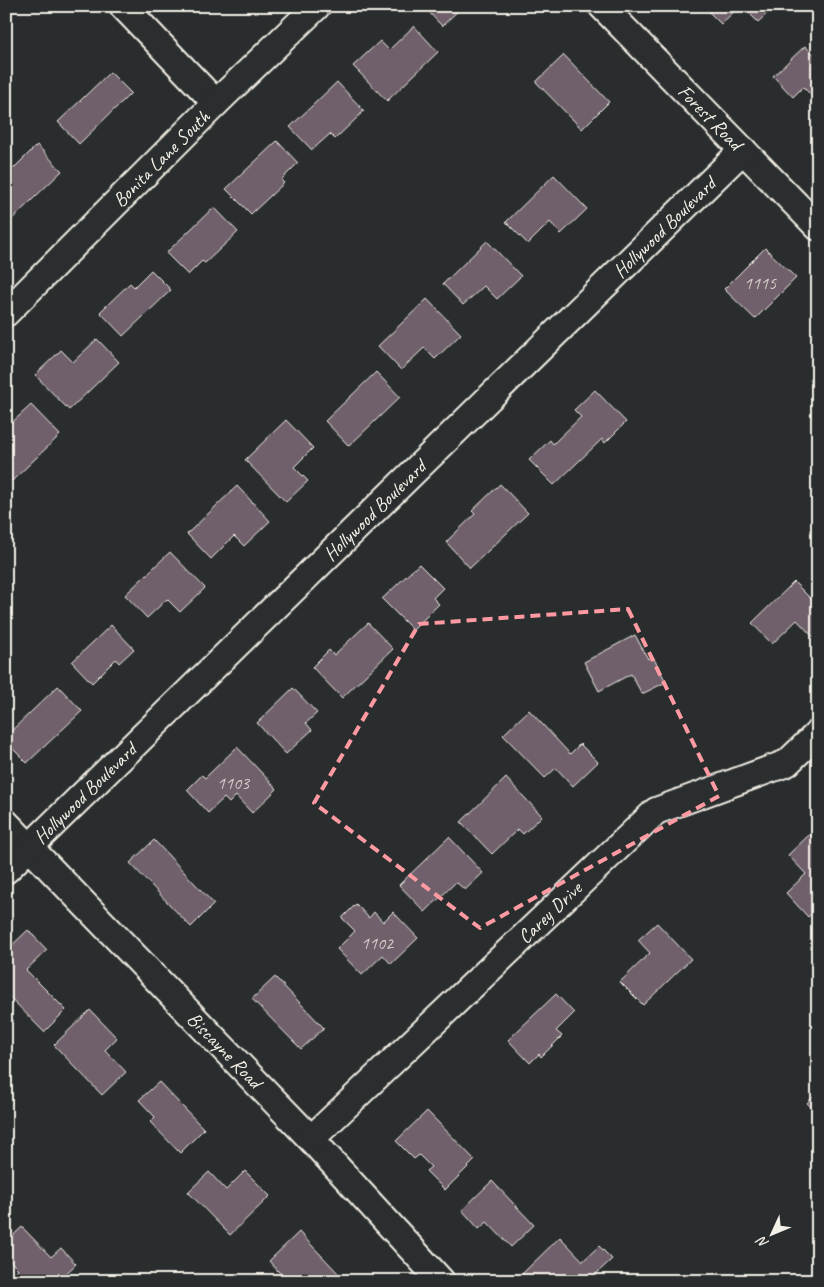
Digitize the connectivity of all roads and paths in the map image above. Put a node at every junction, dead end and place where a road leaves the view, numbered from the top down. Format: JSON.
{"nodes":[{"id":1,"x":123,"y":6,"type":"edge"},
{"id":2,"x":317,"y":6,"type":"edge"},
{"id":3,"x":602,"y":6,"type":"edge"},
{"id":4,"x":216,"y":102,"type":"junction"},
{"id":5,"x":743,"y":150,"type":"junction"},
{"id":6,"x":818,"y":227,"type":"edge"},
{"id":7,"x":6,"y":313,"type":"edge"},
{"id":8,"x":818,"y":734,"type":"edge"},
{"id":9,"x":6,"y":822,"type":"edge"},
{"id":10,"x":30,"y":846,"type":"junction"},
{"id":11,"x":6,"y":870,"type":"edge"},
{"id":12,"x":311,"y":1140,"type":"junction"},
{"id":13,"x":441,"y":1281,"type":"edge"}],
"edges":[{"from":1,"to":4,"type":"street"},
{"from":2,"to":4,"type":"street","name":"Bonita Lane South"},
{"from":3,"to":5,"type":"street","name":"Forest Road"},
{"from":4,"to":7,"type":"street","name":"Bonita Lane South"},
{"from":5,"to":6,"type":"street","name":"Forest Road"},
{"from":5,"to":10,"type":"street","name":"Hollywood Boulevard"},
{"from":8,"to":12,"type":"street","name":"Carey Drive"},
{"from":9,"to":10,"type":"street","name":"Biscayne Road"},
{"from":10,"to":11,"type":"street","name":"Hollywood Boulevard"},
{"from":10,"to":12,"type":"street","name":"Biscayne Road"},
{"from":12,"to":13,"type":"street","name":"Biscayne Road"}]}
